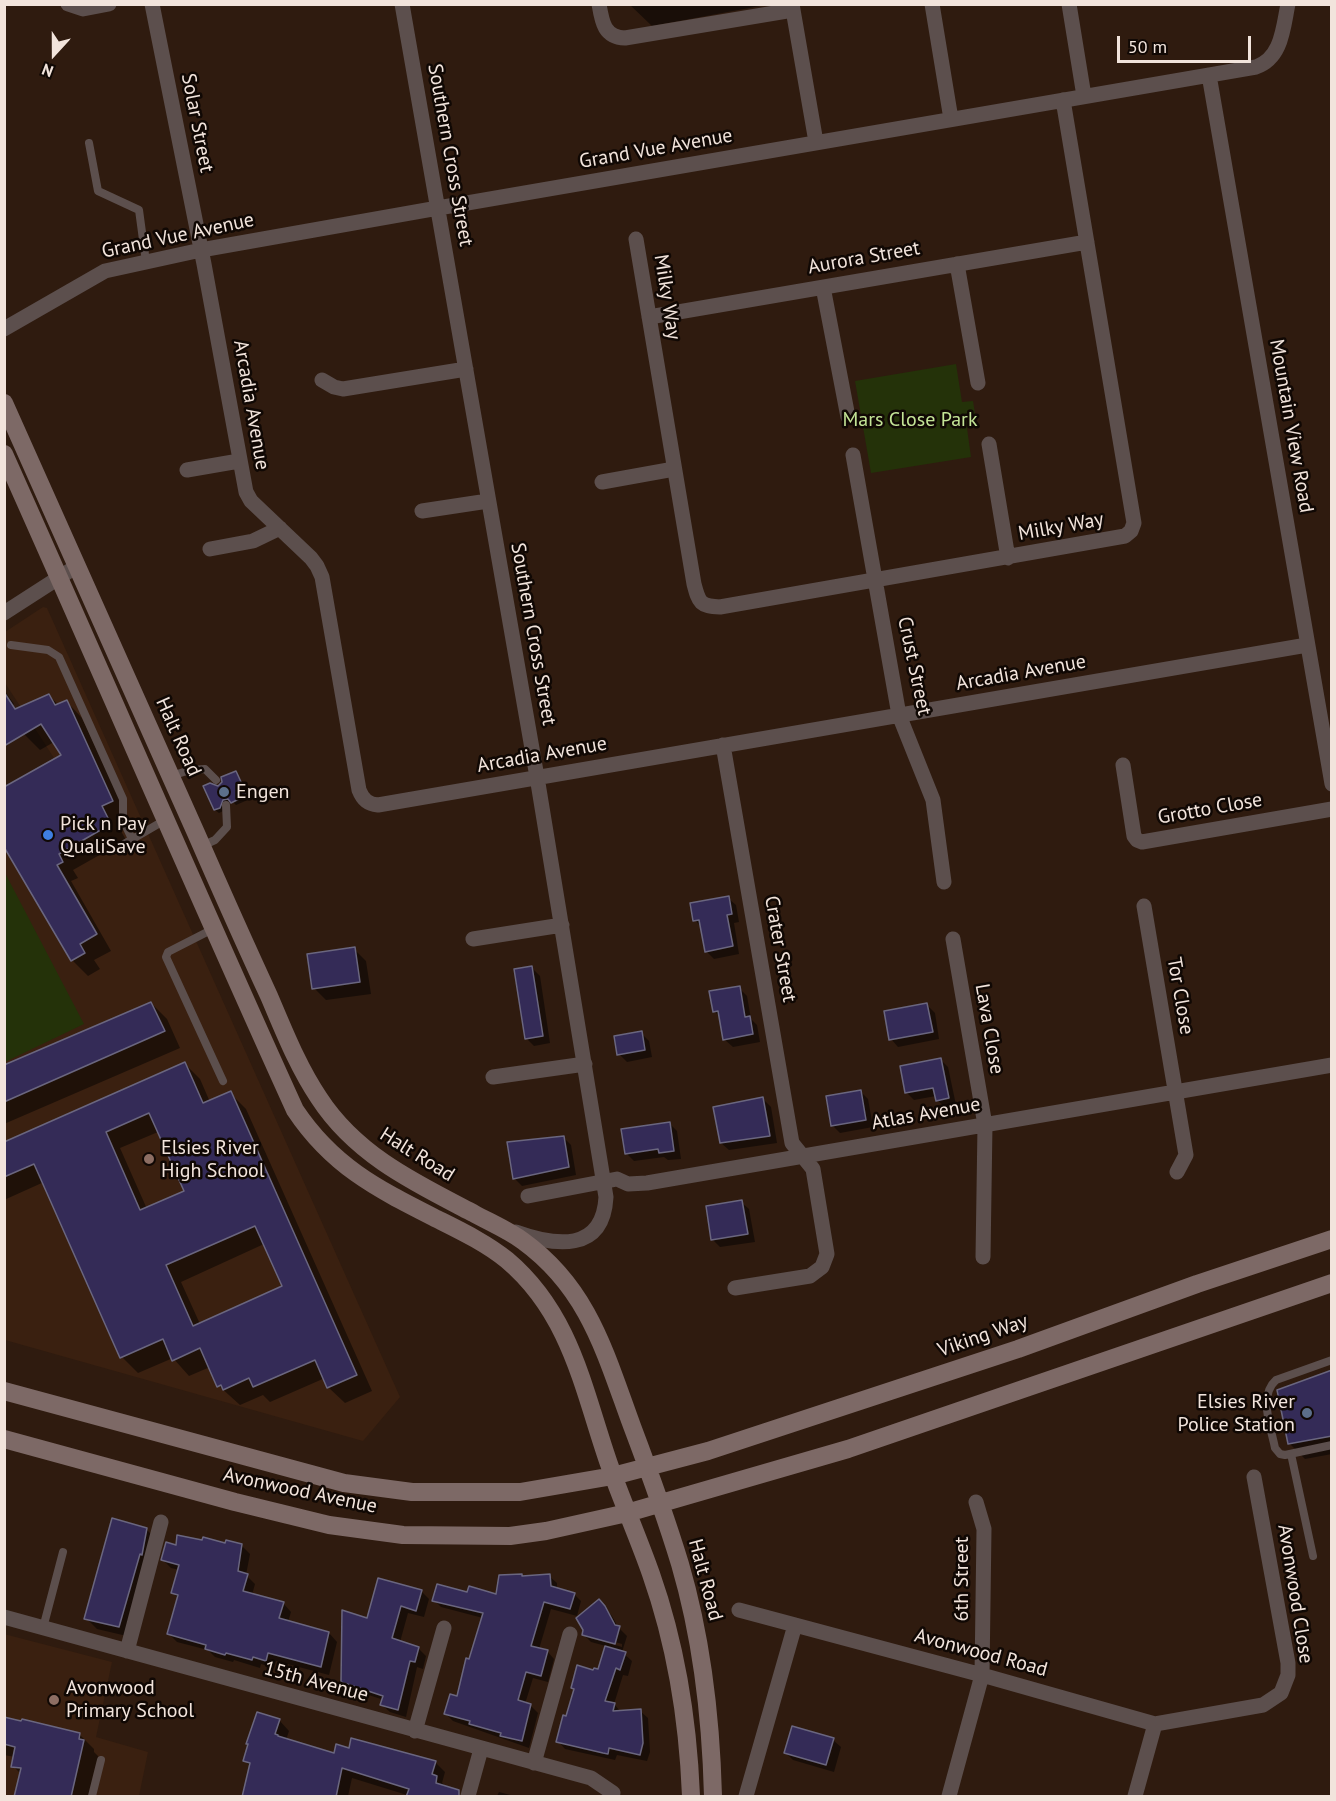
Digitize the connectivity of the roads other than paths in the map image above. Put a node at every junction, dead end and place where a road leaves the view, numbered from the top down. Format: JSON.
{"nodes":[{"id":1,"x":68,"y":4,"type":"edge"},
{"id":2,"x":109,"y":4,"type":"edge"},
{"id":3,"x":152,"y":4,"type":"edge"},
{"id":4,"x":402,"y":4,"type":"edge"},
{"id":5,"x":599,"y":4,"type":"edge"},
{"id":6,"x":932,"y":4,"type":"edge"},
{"id":7,"x":1069,"y":4,"type":"edge"},
{"id":8,"x":1288,"y":4,"type":"edge"},
{"id":9,"x":793,"y":7,"type":"edge"},
{"id":10,"x":1209,"y":75,"type":"junction"},
{"id":11,"x":1084,"y":96,"type":"junction"},
{"id":12,"x":1063,"y":100,"type":"junction"},
{"id":13,"x":951,"y":119,"type":"junction"},
{"id":14,"x":816,"y":142,"type":"junction"},
{"id":15,"x":89,"y":143,"type":"dead end"},
{"id":16,"x":438,"y":208,"type":"junction"},
{"id":17,"x":636,"y":239,"type":"dead end"},
{"id":18,"x":1087,"y":242,"type":"junction"},
{"id":19,"x":201,"y":250,"type":"junction"},
{"id":20,"x":146,"y":262,"type":"junction"},
{"id":21,"x":957,"y":264,"type":"junction"},
{"id":22,"x":823,"y":287,"type":"junction"},
{"id":23,"x":649,"y":317,"type":"junction"},
{"id":24,"x":4,"y":329,"type":"edge"},
{"id":25,"x":466,"y":369,"type":"junction"},
{"id":26,"x":322,"y":380,"type":"dead end"},
{"id":27,"x":978,"y":383,"type":"dead end"},
{"id":28,"x":4,"y":403,"type":"edge"},
{"id":29,"x":848,"y":417,"type":"dead end"},
{"id":30,"x":989,"y":444,"type":"dead end"},
{"id":31,"x":4,"y":454,"type":"edge"},
{"id":32,"x":853,"y":455,"type":"dead end"},
{"id":33,"x":239,"y":461,"type":"junction"},
{"id":34,"x":674,"y":469,"type":"junction"},
{"id":35,"x":187,"y":470,"type":"dead end"},
{"id":36,"x":602,"y":482,"type":"dead end"},
{"id":37,"x":488,"y":501,"type":"junction"},
{"id":38,"x":422,"y":511,"type":"dead end"},
{"id":39,"x":280,"y":528,"type":"junction"},
{"id":40,"x":210,"y":549,"type":"dead end"},
{"id":41,"x":1008,"y":558,"type":"junction"},
{"id":42,"x":77,"y":566,"type":"junction"},
{"id":43,"x":59,"y":578,"type":"junction"},
{"id":44,"x":876,"y":582,"type":"junction"},
{"id":45,"x":4,"y":613,"type":"edge"},
{"id":46,"x":11,"y":645,"type":"dead end"},
{"id":47,"x":1307,"y":645,"type":"junction"},
{"id":48,"x":899,"y":715,"type":"junction"},
{"id":49,"x":723,"y":745,"type":"junction"},
{"id":50,"x":1124,"y":765,"type":"dead end"},
{"id":51,"x":171,"y":776,"type":"junction"},
{"id":52,"x":537,"y":777,"type":"junction"},
{"id":53,"x":216,"y":780,"type":"dead end"},
{"id":54,"x":1332,"y":784,"type":"edge"},
{"id":55,"x":226,"y":805,"type":"dead end"},
{"id":56,"x":1332,"y":809,"type":"edge"},
{"id":57,"x":166,"y":819,"type":"junction"},
{"id":58,"x":202,"y":846,"type":"junction"},
{"id":59,"x":944,"y":882,"type":"dead end"},
{"id":60,"x":1144,"y":906,"type":"dead end"},
{"id":61,"x":562,"y":925,"type":"junction"},
{"id":62,"x":213,"y":929,"type":"junction"},
{"id":63,"x":473,"y":939,"type":"dead end"},
{"id":64,"x":953,"y":939,"type":"dead end"},
{"id":65,"x":585,"y":1064,"type":"junction"},
{"id":66,"x":1332,"y":1065,"type":"edge"},
{"id":67,"x":493,"y":1077,"type":"dead end"},
{"id":68,"x":223,"y":1081,"type":"dead end"},
{"id":69,"x":1176,"y":1092,"type":"junction"},
{"id":70,"x":985,"y":1125,"type":"junction"},
{"id":71,"x":803,"y":1156,"type":"junction"},
{"id":72,"x":1177,"y":1172,"type":"dead end"},
{"id":73,"x":604,"y":1182,"type":"junction"},
{"id":74,"x":528,"y":1196,"type":"dead end"},
{"id":75,"x":490,"y":1222,"type":"junction"},
{"id":76,"x":1332,"y":1239,"type":"edge"},
{"id":77,"x":982,"y":1257,"type":"dead end"},
{"id":78,"x":1332,"y":1283,"type":"edge"},
{"id":79,"x":735,"y":1288,"type":"dead end"},
{"id":80,"x":1332,"y":1360,"type":"edge"},
{"id":81,"x":4,"y":1391,"type":"edge"},
{"id":82,"x":4,"y":1439,"type":"edge"},
{"id":83,"x":1332,"y":1445,"type":"edge"},
{"id":84,"x":1291,"y":1454,"type":"junction"},
{"id":85,"x":647,"y":1467,"type":"junction"},
{"id":86,"x":613,"y":1476,"type":"junction"},
{"id":87,"x":1254,"y":1477,"type":"dead end"},
{"id":88,"x":976,"y":1502,"type":"dead end"},
{"id":89,"x":660,"y":1504,"type":"junction"},
{"id":90,"x":627,"y":1513,"type":"junction"},
{"id":91,"x":161,"y":1522,"type":"dead end"},
{"id":92,"x":63,"y":1552,"type":"dead end"},
{"id":93,"x":1313,"y":1556,"type":"dead end"},
{"id":94,"x":739,"y":1610,"type":"dead end"},
{"id":95,"x":4,"y":1617,"type":"edge"},
{"id":96,"x":795,"y":1625,"type":"junction"},
{"id":97,"x":43,"y":1628,"type":"junction"},
{"id":98,"x":444,"y":1628,"type":"dead end"},
{"id":99,"x":570,"y":1634,"type":"dead end"},
{"id":100,"x":127,"y":1651,"type":"junction"},
{"id":101,"x":982,"y":1675,"type":"junction"},
{"id":102,"x":1155,"y":1724,"type":"junction"},
{"id":103,"x":415,"y":1731,"type":"junction"},
{"id":104,"x":481,"y":1749,"type":"junction"},
{"id":105,"x":101,"y":1760,"type":"dead end"},
{"id":106,"x":534,"y":1763,"type":"junction"},
{"id":107,"x":613,"y":1793,"type":"dead end"},
{"id":108,"x":746,"y":1796,"type":"edge"},
{"id":109,"x":92,"y":1797,"type":"edge"},
{"id":110,"x":468,"y":1797,"type":"edge"},
{"id":111,"x":691,"y":1797,"type":"edge"},
{"id":112,"x":713,"y":1797,"type":"edge"},
{"id":113,"x":949,"y":1797,"type":"edge"},
{"id":114,"x":1135,"y":1797,"type":"edge"}],
"edges":[{"from":1,"to":2,"type":"street"},
{"from":3,"to":19,"type":"street","name":"Solar Street"},
{"from":4,"to":16,"type":"street","name":"Southern Cross Street"},
{"from":5,"to":9,"type":"street"},
{"from":6,"to":13,"type":"street"},
{"from":7,"to":11,"type":"street"},
{"from":8,"to":10,"type":"street","name":"Grand Vue Avenue"},
{"from":9,"to":14,"type":"street"},
{"from":10,"to":11,"type":"street","name":"Grand Vue Avenue"},
{"from":10,"to":47,"type":"street","name":"Mountain View Road"},
{"from":11,"to":12,"type":"street","name":"Grand Vue Avenue"},
{"from":12,"to":13,"type":"street","name":"Grand Vue Avenue"},
{"from":12,"to":18,"type":"street","name":"Milky Way"},
{"from":13,"to":14,"type":"street","name":"Grand Vue Avenue"},
{"from":14,"to":16,"type":"street","name":"Grand Vue Avenue"},
{"from":15,"to":20,"type":"lane"},
{"from":16,"to":19,"type":"street","name":"Grand Vue Avenue"},
{"from":16,"to":25,"type":"street","name":"Southern Cross Street"},
{"from":17,"to":23,"type":"street","name":"Milky Way"},
{"from":18,"to":21,"type":"street","name":"Aurora Street"},
{"from":18,"to":41,"type":"street","name":"Milky Way"},
{"from":19,"to":20,"type":"street","name":"Grand Vue Avenue"},
{"from":19,"to":33,"type":"street","name":"Arcadia Avenue"},
{"from":20,"to":24,"type":"street","name":"Grand Vue Avenue"},
{"from":21,"to":22,"type":"street","name":"Aurora Street"},
{"from":21,"to":27,"type":"street"},
{"from":22,"to":23,"type":"street","name":"Aurora Street"},
{"from":22,"to":29,"type":"street"},
{"from":23,"to":34,"type":"street","name":"Milky Way"},
{"from":25,"to":26,"type":"street"},
{"from":25,"to":37,"type":"street","name":"Southern Cross Street"},
{"from":28,"to":42,"type":"street","name":"Halt Road"},
{"from":30,"to":41,"type":"street"},
{"from":31,"to":43,"type":"street"},
{"from":32,"to":44,"type":"street","name":"Crust Street"},
{"from":33,"to":35,"type":"street"},
{"from":33,"to":39,"type":"street","name":"Arcadia Avenue"},
{"from":34,"to":36,"type":"street"},
{"from":34,"to":44,"type":"street","name":"Milky Way"},
{"from":37,"to":38,"type":"street"},
{"from":37,"to":52,"type":"street","name":"Southern Cross Street"},
{"from":39,"to":40,"type":"street"},
{"from":39,"to":52,"type":"street","name":"Arcadia Avenue"},
{"from":41,"to":44,"type":"street","name":"Milky Way"},
{"from":42,"to":43,"type":"street"},
{"from":42,"to":51,"type":"street","name":"Halt Road"},
{"from":43,"to":45,"type":"street"},
{"from":43,"to":57,"type":"street"},
{"from":44,"to":48,"type":"street","name":"Crust Street"},
{"from":46,"to":57,"type":"lane"},
{"from":47,"to":48,"type":"street","name":"Arcadia Avenue"},
{"from":47,"to":54,"type":"street","name":"Mountain View Road"},
{"from":48,"to":49,"type":"street","name":"Arcadia Avenue"},
{"from":48,"to":59,"type":"street","name":"Crust Street"},
{"from":49,"to":52,"type":"street","name":"Arcadia Avenue"},
{"from":49,"to":71,"type":"street","name":"Crater Street"},
{"from":50,"to":56,"type":"street","name":"Grotto Close"},
{"from":51,"to":53,"type":"lane"},
{"from":51,"to":58,"type":"street","name":"Halt Road"},
{"from":52,"to":61,"type":"street","name":"Southern Cross Street"},
{"from":55,"to":58,"type":"lane"},
{"from":57,"to":62,"type":"street"},
{"from":58,"to":75,"type":"street","name":"Halt Road"},
{"from":60,"to":69,"type":"street","name":"Tor Close"},
{"from":61,"to":63,"type":"street"},
{"from":61,"to":65,"type":"street","name":"Southern Cross Street"},
{"from":62,"to":68,"type":"lane"},
{"from":62,"to":86,"type":"street"},
{"from":64,"to":70,"type":"street","name":"Lava Close"},
{"from":65,"to":67,"type":"street"},
{"from":65,"to":73,"type":"street","name":"Southern Cross Street"},
{"from":66,"to":69,"type":"street","name":"Atlas Avenue"},
{"from":69,"to":70,"type":"street","name":"Atlas Avenue"},
{"from":69,"to":72,"type":"street","name":"Tor Close"},
{"from":70,"to":71,"type":"street","name":"Atlas Avenue"},
{"from":70,"to":77,"type":"street","name":"Lava Close"},
{"from":71,"to":73,"type":"street","name":"Atlas Avenue"},
{"from":71,"to":79,"type":"street","name":"Crater Street"},
{"from":73,"to":74,"type":"street","name":"Atlas Avenue"},
{"from":73,"to":75,"type":"street","name":"Southern Cross Street"},
{"from":75,"to":85,"type":"street","name":"Halt Road"},
{"from":76,"to":85,"type":"street","name":"Viking Way"},
{"from":78,"to":89,"type":"street"},
{"from":80,"to":84,"type":"lane"},
{"from":81,"to":86,"type":"street","name":"Avonwood Avenue"},
{"from":82,"to":90,"type":"street","name":"Avonwood Avenue"},
{"from":83,"to":84,"type":"lane"},
{"from":84,"to":93,"type":"lane"},
{"from":85,"to":86,"type":"street","name":"Viking Way"},
{"from":85,"to":89,"type":"street","name":"Halt Road"},
{"from":86,"to":90,"type":"street"},
{"from":87,"to":102,"type":"street","name":"Avonwood Close"},
{"from":88,"to":101,"type":"street","name":"6th Street"},
{"from":89,"to":90,"type":"street","name":"Avonwood Avenue"},
{"from":89,"to":112,"type":"street","name":"Halt Road"},
{"from":90,"to":111,"type":"street"},
{"from":91,"to":100,"type":"street"},
{"from":92,"to":97,"type":"lane"},
{"from":94,"to":96,"type":"street","name":"Avonwood Road"},
{"from":95,"to":97,"type":"street","name":"15th Avenue"},
{"from":96,"to":101,"type":"street","name":"Avonwood Road"},
{"from":96,"to":108,"type":"street"},
{"from":97,"to":100,"type":"street","name":"15th Avenue"},
{"from":98,"to":103,"type":"street"},
{"from":99,"to":106,"type":"street"},
{"from":100,"to":103,"type":"street","name":"15th Avenue"},
{"from":101,"to":102,"type":"street","name":"Avonwood Road"},
{"from":101,"to":113,"type":"street","name":"6th Street"},
{"from":102,"to":114,"type":"street"},
{"from":103,"to":104,"type":"street","name":"15th Avenue"},
{"from":104,"to":106,"type":"street","name":"15th Avenue"},
{"from":104,"to":110,"type":"street"},
{"from":105,"to":109,"type":"lane"},
{"from":106,"to":107,"type":"street","name":"15th Avenue"}]}
